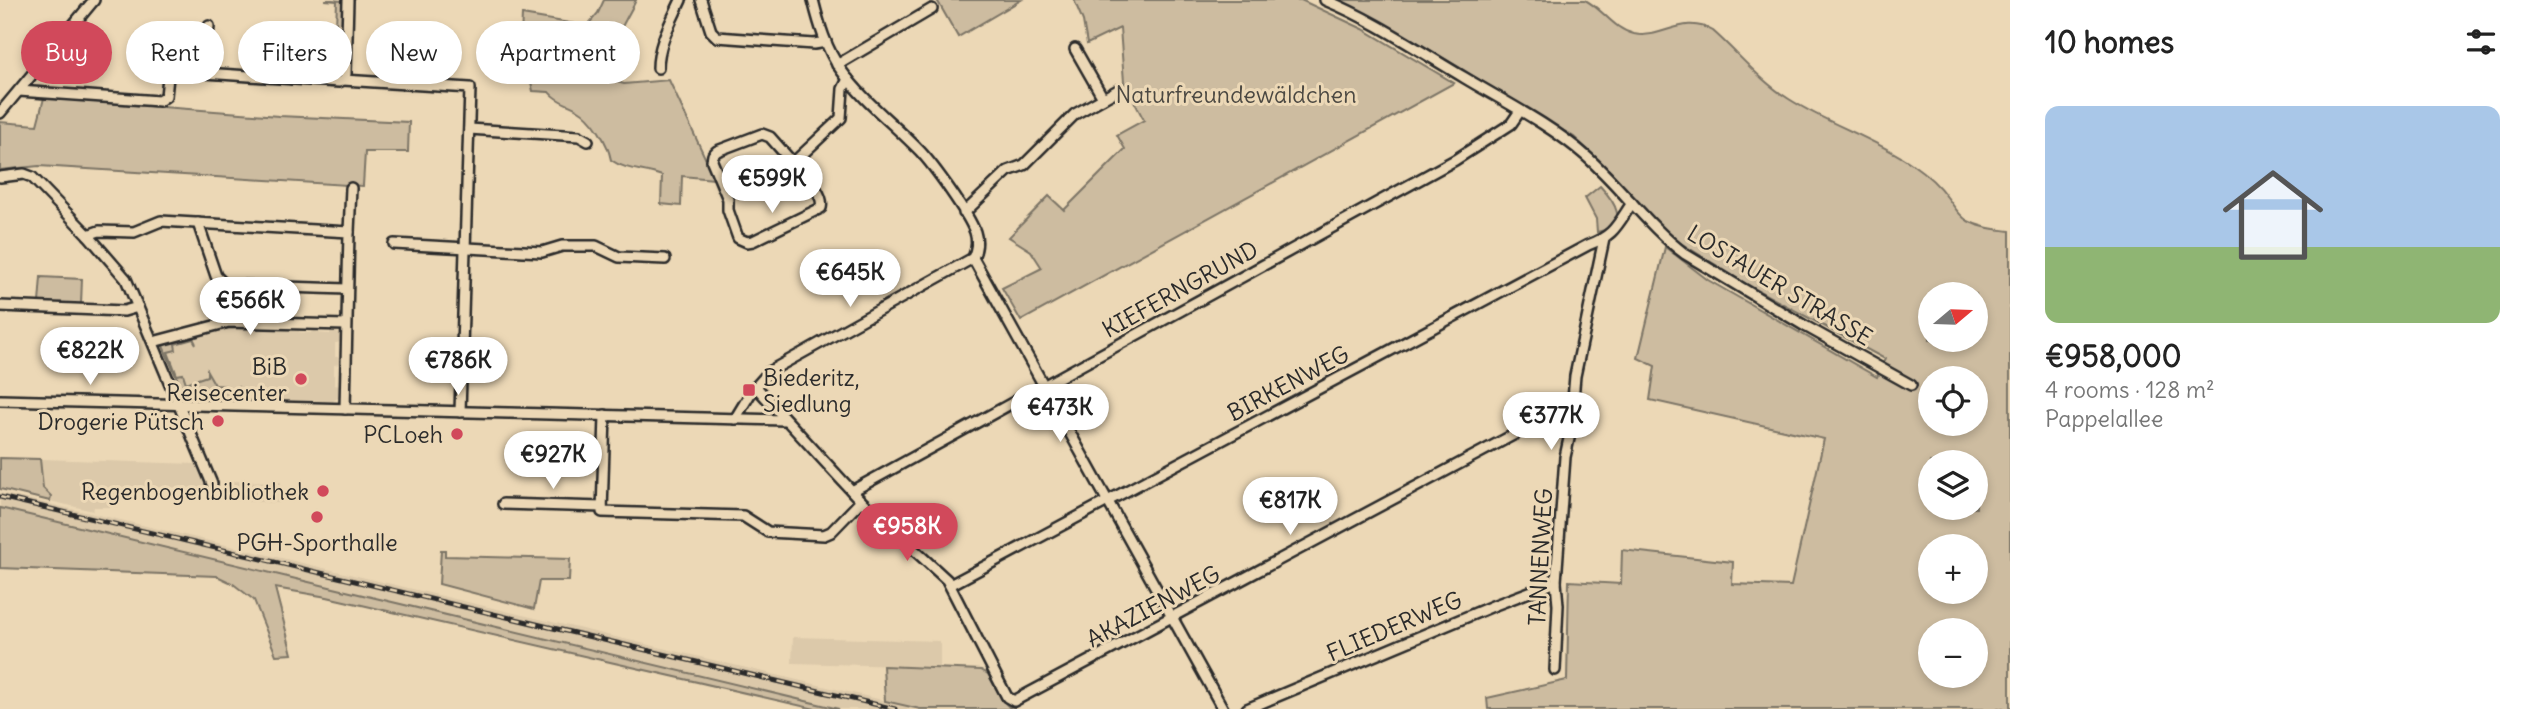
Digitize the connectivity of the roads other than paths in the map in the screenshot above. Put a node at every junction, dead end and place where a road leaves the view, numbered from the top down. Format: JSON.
{"nodes":[{"id":1,"x":94,"y":0,"type":"edge"},
{"id":2,"x":348,"y":0,"type":"edge"},
{"id":3,"x":681,"y":0,"type":"edge"},
{"id":4,"x":701,"y":0,"type":"edge"},
{"id":5,"x":813,"y":0,"type":"edge"},
{"id":6,"x":1325,"y":0,"type":"edge"},
{"id":7,"x":932,"y":9,"type":"dead end"},
{"id":8,"x":347,"y":21,"type":"edge"},
{"id":9,"x":826,"y":42,"type":"junction"},
{"id":10,"x":1075,"y":49,"type":"dead end"},
{"id":11,"x":837,"y":65,"type":"junction"},
{"id":12,"x":658,"y":68,"type":"dead end"},
{"id":13,"x":848,"y":79,"type":"junction"},
{"id":14,"x":352,"y":81,"type":"edge"},
{"id":15,"x":167,"y":84,"type":"edge"},
{"id":16,"x":1118,"y":90,"type":"dead end"},
{"id":17,"x":19,"y":91,"type":"junction"},
{"id":18,"x":1103,"y":98,"type":"junction"},
{"id":19,"x":1520,"y":111,"type":"junction"},
{"id":20,"x":0,"y":113,"type":"edge"},
{"id":21,"x":469,"y":129,"type":"junction"},
{"id":22,"x":588,"y":141,"type":"dead end"},
{"id":23,"x":793,"y":163,"type":"junction"},
{"id":24,"x":0,"y":177,"type":"edge"},
{"id":25,"x":351,"y":188,"type":"dead end"},
{"id":26,"x":1632,"y":203,"type":"junction"},
{"id":27,"x":964,"y":213,"type":"junction"},
{"id":28,"x":198,"y":223,"type":"junction"},
{"id":29,"x":349,"y":232,"type":"junction"},
{"id":30,"x":88,"y":235,"type":"junction"},
{"id":31,"x":1604,"y":239,"type":"junction"},
{"id":32,"x":394,"y":244,"type":"dead end"},
{"id":33,"x":465,"y":248,"type":"junction"},
{"id":34,"x":972,"y":257,"type":"junction"},
{"id":35,"x":665,"y":259,"type":"dead end"},
{"id":36,"x":347,"y":289,"type":"junction"},
{"id":37,"x":0,"y":306,"type":"edge"},
{"id":38,"x":138,"y":307,"type":"junction"},
{"id":39,"x":346,"y":325,"type":"junction"},
{"id":40,"x":153,"y":342,"type":"junction"},
{"id":41,"x":1044,"y":385,"type":"junction"},
{"id":42,"x":1911,"y":385,"type":"dead end"},
{"id":43,"x":757,"y":388,"type":"junction"},
{"id":44,"x":0,"y":400,"type":"edge"},
{"id":45,"x":180,"y":404,"type":"junction"},
{"id":46,"x":1572,"y":407,"type":"junction"},
{"id":47,"x":345,"y":408,"type":"junction"},
{"id":48,"x":460,"y":412,"type":"junction"},
{"id":49,"x":605,"y":415,"type":"junction"},
{"id":50,"x":735,"y":419,"type":"junction"},
{"id":51,"x":785,"y":419,"type":"junction"},
{"id":52,"x":212,"y":484,"type":"dead end"},
{"id":53,"x":852,"y":491,"type":"junction"},
{"id":54,"x":861,"y":501,"type":"junction"},
{"id":55,"x":1108,"y":501,"type":"junction"},
{"id":56,"x":503,"y":504,"type":"dead end"},
{"id":57,"x":602,"y":507,"type":"junction"},
{"id":58,"x":1556,"y":582,"type":"junction"},
{"id":59,"x":950,"y":585,"type":"junction"},
{"id":60,"x":1173,"y":617,"type":"junction"},
{"id":61,"x":1555,"y":670,"type":"dead end"},
{"id":62,"x":1223,"y":709,"type":"edge"},
{"id":63,"x":1247,"y":709,"type":"edge"}],
"edges":[{"from":1,"to":17,"type":"street"},
{"from":2,"to":8,"type":"street"},
{"from":3,"to":12,"type":"street"},
{"from":4,"to":9,"type":"street"},
{"from":5,"to":9,"type":"street"},
{"from":6,"to":19,"type":"street","name":"LOSTAUER STRASSE"},
{"from":7,"to":11,"type":"street"},
{"from":9,"to":11,"type":"street"},
{"from":10,"to":18,"type":"street"},
{"from":11,"to":13,"type":"street"},
{"from":13,"to":23,"type":"street"},
{"from":13,"to":27,"type":"street"},
{"from":14,"to":21,"type":"street"},
{"from":15,"to":17,"type":"street"},
{"from":16,"to":18,"type":"street"},
{"from":17,"to":20,"type":"street"},
{"from":18,"to":27,"type":"street"},
{"from":19,"to":26,"type":"street","name":"LOSTAUER STRASSE"},
{"from":19,"to":41,"type":"street","name":"KIEFERNGRUND"},
{"from":21,"to":22,"type":"street"},
{"from":21,"to":33,"type":"street"},
{"from":23,"to":23,"type":"street"},
{"from":24,"to":30,"type":"street"},
{"from":25,"to":29,"type":"street"},
{"from":26,"to":31,"type":"street","name":"BIRKENWEG"},
{"from":26,"to":42,"type":"street","name":"LOSTAUER STRASSE"},
{"from":27,"to":34,"type":"street"},
{"from":28,"to":29,"type":"street"},
{"from":28,"to":30,"type":"street"},
{"from":28,"to":36,"type":"street"},
{"from":29,"to":36,"type":"street"},
{"from":30,"to":38,"type":"street"},
{"from":31,"to":46,"type":"street","name":"TANNENWEG"},
{"from":31,"to":55,"type":"street","name":"BIRKENWEG"},
{"from":32,"to":33,"type":"street"},
{"from":33,"to":35,"type":"street"},
{"from":33,"to":48,"type":"street"},
{"from":34,"to":41,"type":"street"},
{"from":34,"to":43,"type":"street"},
{"from":36,"to":39,"type":"street"},
{"from":37,"to":38,"type":"street"},
{"from":38,"to":40,"type":"street"},
{"from":39,"to":40,"type":"street"},
{"from":39,"to":47,"type":"street"},
{"from":40,"to":45,"type":"street"},
{"from":41,"to":53,"type":"street","name":"KIEFERNGRUND"},
{"from":41,"to":55,"type":"street"},
{"from":43,"to":50,"type":"street"},
{"from":43,"to":51,"type":"street"},
{"from":44,"to":45,"type":"street"},
{"from":45,"to":47,"type":"street"},
{"from":45,"to":52,"type":"street"},
{"from":46,"to":58,"type":"street","name":"TANNENWEG"},
{"from":46,"to":60,"type":"street","name":"AKAZIENWEG"},
{"from":47,"to":48,"type":"street"},
{"from":48,"to":49,"type":"street"},
{"from":49,"to":50,"type":"street"},
{"from":49,"to":57,"type":"street"},
{"from":50,"to":51,"type":"street"},
{"from":51,"to":53,"type":"street"},
{"from":53,"to":54,"type":"street"},
{"from":54,"to":57,"type":"street"},
{"from":54,"to":59,"type":"street"},
{"from":55,"to":59,"type":"street","name":"BIRKENWEG"},
{"from":55,"to":60,"type":"street"},
{"from":56,"to":57,"type":"street"},
{"from":58,"to":61,"type":"street","name":"TANNENWEG"},
{"from":58,"to":63,"type":"street","name":"FLIEDERWEG"},
{"from":59,"to":60,"type":"street","name":"AKAZIENWEG"},
{"from":60,"to":62,"type":"street"}]}
